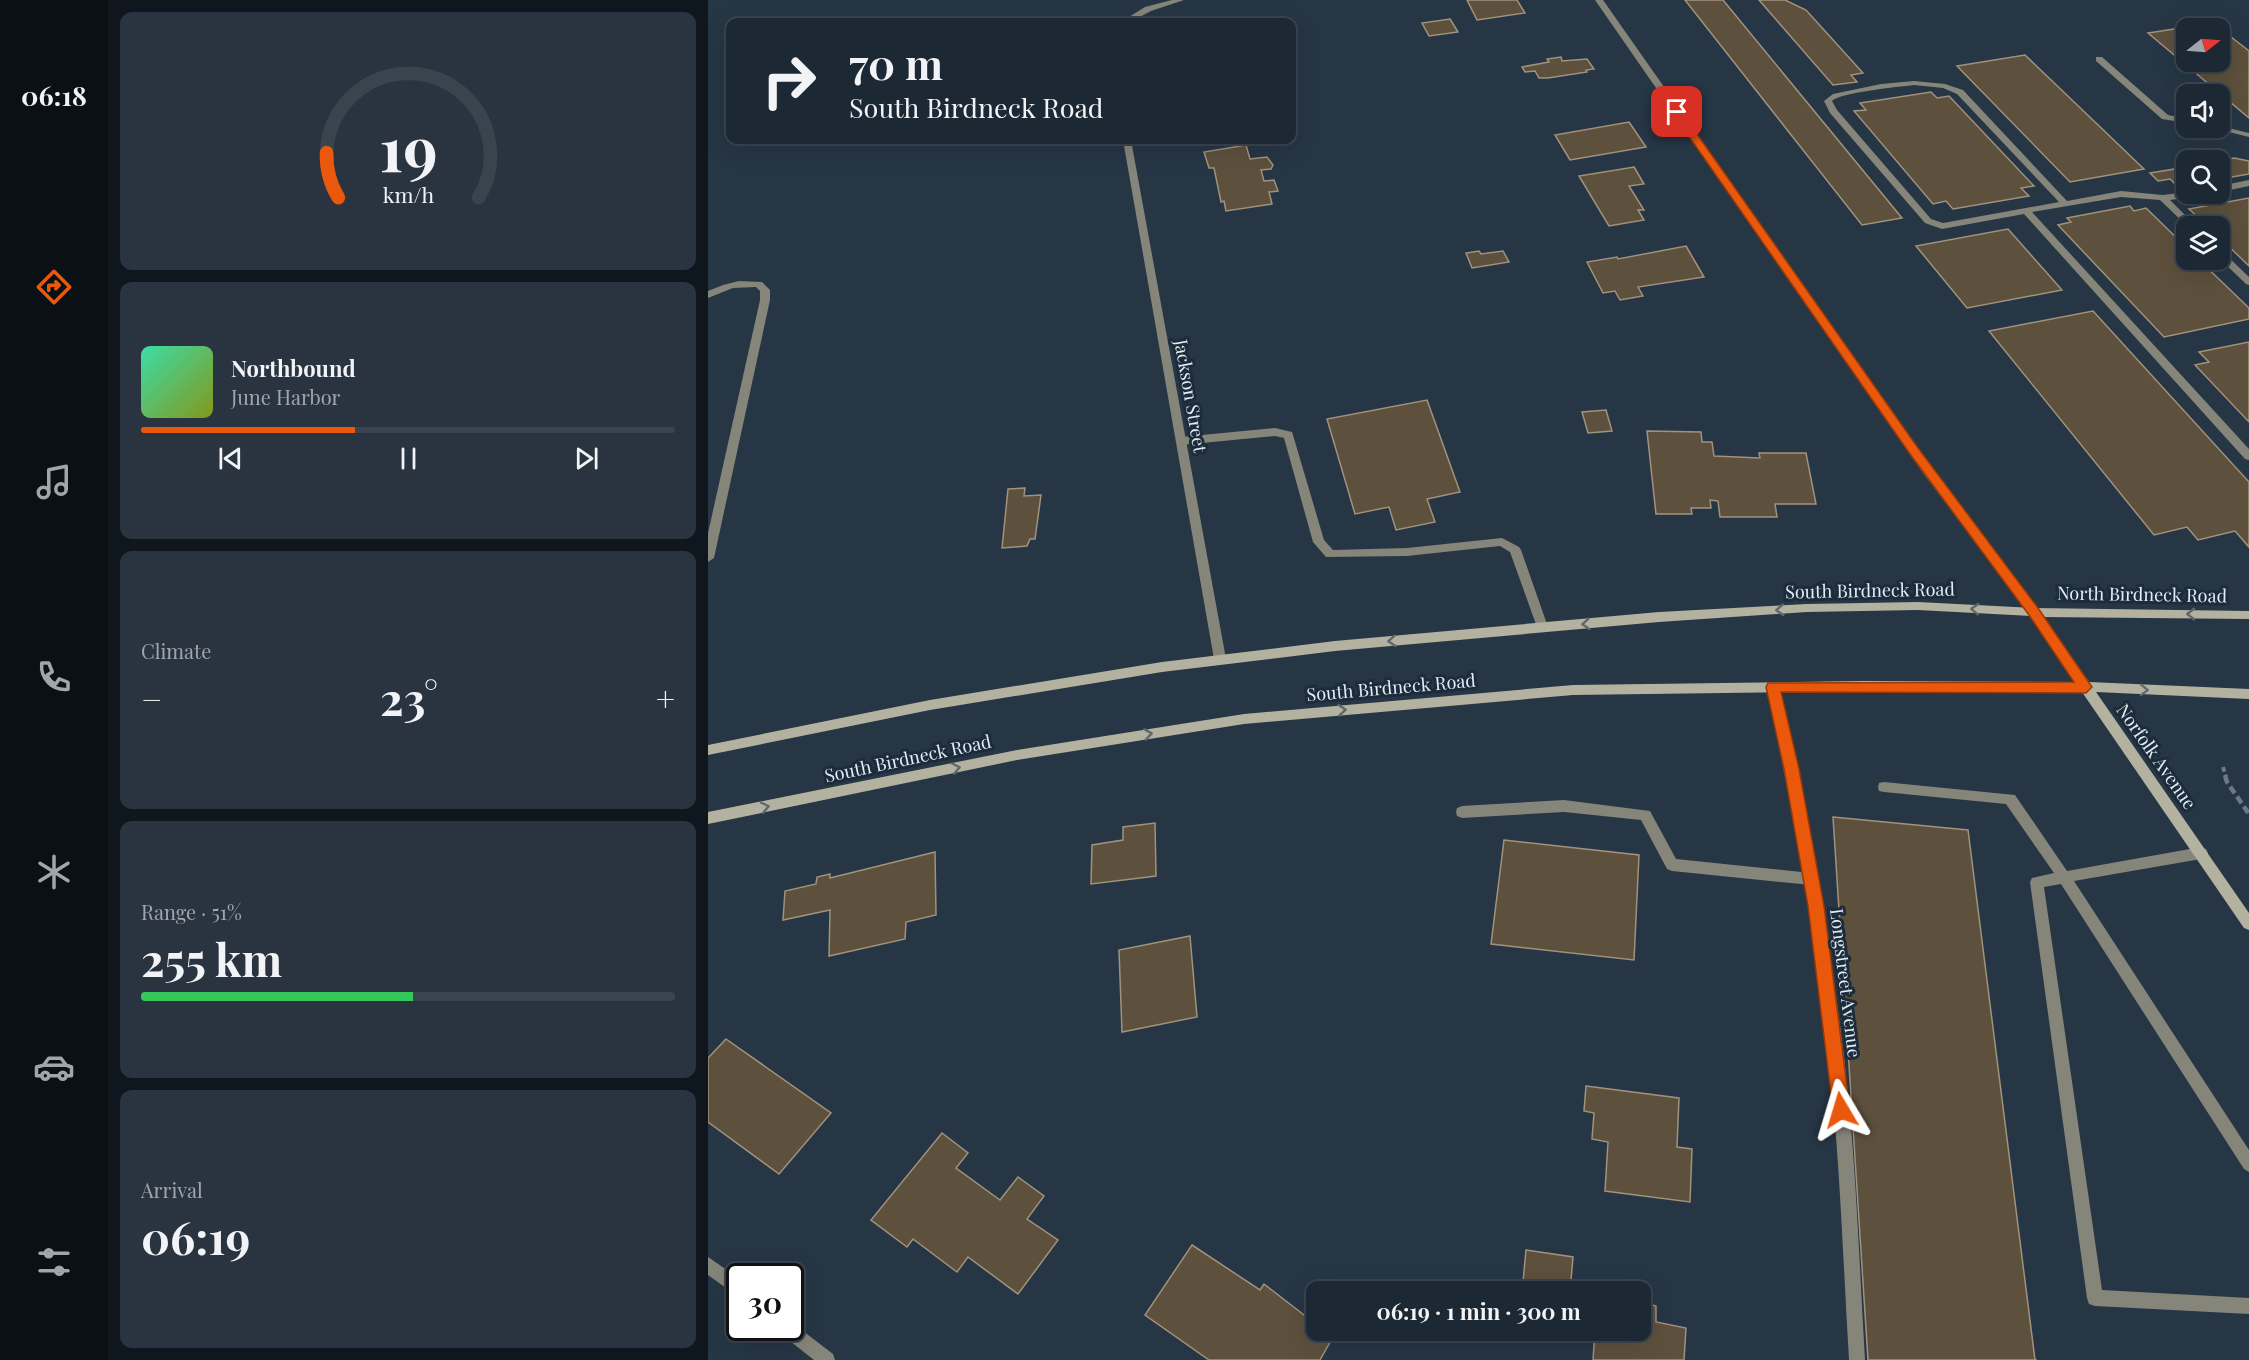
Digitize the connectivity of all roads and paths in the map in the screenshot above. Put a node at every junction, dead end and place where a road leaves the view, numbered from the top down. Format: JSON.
{"nodes":[{"id":1,"x":1180,"y":0,"type":"edge"},
{"id":2,"x":1599,"y":0,"type":"edge"},
{"id":3,"x":1132,"y":18,"type":"edge"},
{"id":4,"x":2099,"y":59,"type":"dead end"},
{"id":5,"x":2176,"y":119,"type":"edge"},
{"id":6,"x":2230,"y":131,"type":"edge"},
{"id":7,"x":2249,"y":135,"type":"edge"},
{"id":8,"x":1128,"y":144,"type":"edge"},
{"id":9,"x":2249,"y":183,"type":"edge"},
{"id":10,"x":2230,"y":187,"type":"edge"},
{"id":11,"x":2176,"y":196,"type":"edge"},
{"id":12,"x":2163,"y":198,"type":"junction"},
{"id":13,"x":2066,"y":205,"type":"junction"},
{"id":14,"x":2027,"y":212,"type":"junction"},
{"id":15,"x":2182,"y":216,"type":"edge"},
{"id":16,"x":2230,"y":264,"type":"edge"},
{"id":17,"x":2249,"y":282,"type":"edge"},
{"id":18,"x":708,"y":295,"type":"edge"},
{"id":19,"x":1181,"y":441,"type":"junction"},
{"id":20,"x":2249,"y":456,"type":"edge"},
{"id":21,"x":708,"y":558,"type":"edge"},
{"id":22,"x":2034,"y":612,"type":"junction"},
{"id":23,"x":2249,"y":615,"type":"edge"},
{"id":24,"x":1542,"y":627,"type":"junction"},
{"id":25,"x":1220,"y":659,"type":"junction"},
{"id":26,"x":1773,"y":687,"type":"junction"},
{"id":27,"x":2086,"y":687,"type":"junction"},
{"id":28,"x":2249,"y":694,"type":"edge"},
{"id":29,"x":708,"y":750,"type":"edge"},
{"id":30,"x":2223,"y":767,"type":"dead end"},
{"id":31,"x":1884,"y":786,"type":"dead end"},
{"id":32,"x":1462,"y":812,"type":"dead end"},
{"id":33,"x":2249,"y":814,"type":"edge"},
{"id":34,"x":708,"y":818,"type":"edge"},
{"id":35,"x":2201,"y":853,"type":"junction"},
{"id":36,"x":2064,"y":878,"type":"junction"},
{"id":37,"x":1811,"y":879,"type":"junction"},
{"id":38,"x":2249,"y":924,"type":"edge"},
{"id":39,"x":2249,"y":1164,"type":"edge"},
{"id":40,"x":708,"y":1264,"type":"edge"},
{"id":41,"x":726,"y":1279,"type":"edge"},
{"id":42,"x":2249,"y":1306,"type":"edge"},
{"id":43,"x":803,"y":1341,"type":"edge"},
{"id":44,"x":827,"y":1360,"type":"edge"},
{"id":45,"x":1857,"y":1360,"type":"edge"}],
"edges":[{"from":1,"to":3,"type":"street"},
{"from":2,"to":22,"type":"street"},
{"from":4,"to":5,"type":"street"},
{"from":6,"to":7,"type":"street"},
{"from":8,"to":19,"type":"street","name":"Jackson Street"},
{"from":9,"to":10,"type":"street"},
{"from":11,"to":12,"type":"street"},
{"from":12,"to":13,"type":"street"},
{"from":12,"to":15,"type":"street"},
{"from":13,"to":14,"type":"street"},
{"from":13,"to":14,"type":"street"},
{"from":14,"to":20,"type":"street"},
{"from":16,"to":17,"type":"street"},
{"from":18,"to":21,"type":"street"},
{"from":19,"to":24,"type":"street"},
{"from":19,"to":25,"type":"street","name":"Jackson Street"},
{"from":23,"to":22,"type":"main road","name":"North Birdneck Road","one_way":true},
{"from":22,"to":24,"type":"main road","name":"South Birdneck Road","one_way":true},
{"from":22,"to":27,"type":"main road","name":"Norfolk Avenue"},
{"from":24,"to":25,"type":"main road","name":"South Birdneck Road","one_way":true},
{"from":25,"to":29,"type":"main road","name":"South Birdneck Road"},
{"from":26,"to":27,"type":"main road","name":"South Birdneck Road"},
{"from":34,"to":26,"type":"main road","name":"South Birdneck Road","one_way":true},
{"from":26,"to":37,"type":"street","name":"Longstreet Avenue"},
{"from":27,"to":28,"type":"main road","one_way":true},
{"from":27,"to":35,"type":"main road","name":"Norfolk Avenue"},
{"from":30,"to":33,"type":"path"},
{"from":31,"to":36,"type":"street"},
{"from":32,"to":37,"type":"street"},
{"from":35,"to":36,"type":"street"},
{"from":35,"to":38,"type":"main road","name":"Norfolk Avenue"},
{"from":36,"to":39,"type":"street"},
{"from":36,"to":42,"type":"street"},
{"from":37,"to":45,"type":"street","name":"Longstreet Avenue"},
{"from":40,"to":41,"type":"street"},
{"from":43,"to":44,"type":"street"}]}
